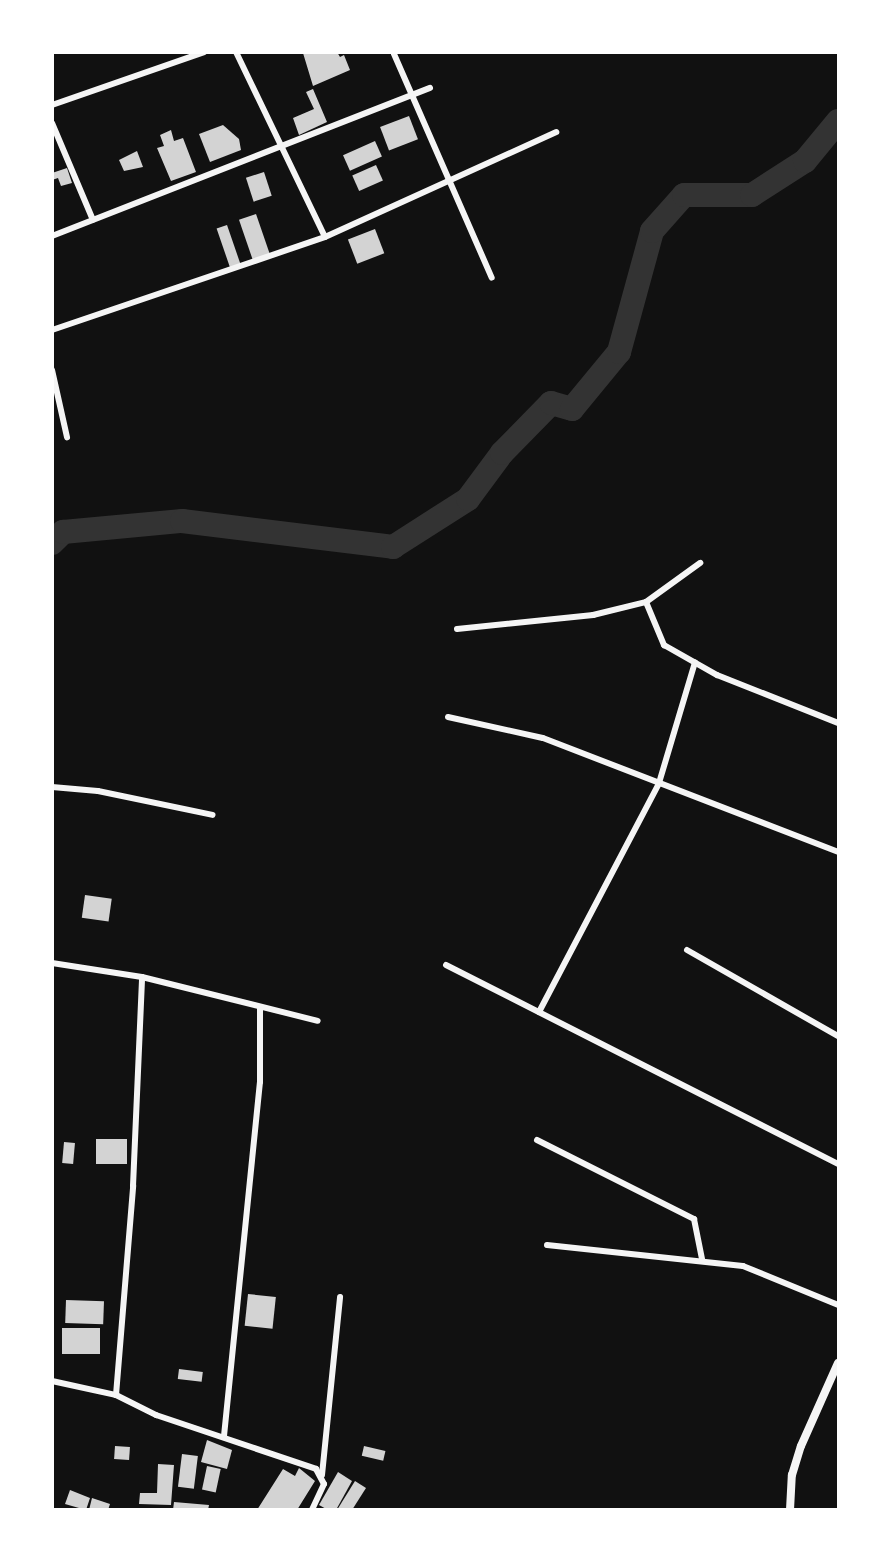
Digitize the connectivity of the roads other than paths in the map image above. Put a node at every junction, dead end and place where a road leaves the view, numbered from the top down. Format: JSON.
{"nodes":[{"id":1,"x":204,"y":52,"type":"edge"},
{"id":2,"x":236,"y":52,"type":"edge"},
{"id":3,"x":394,"y":54,"type":"edge"},
{"id":4,"x":430,"y":88,"type":"dead end"},
{"id":5,"x":411,"y":95,"type":"junction"},
{"id":6,"x":52,"y":105,"type":"edge"},
{"id":7,"x":52,"y":123,"type":"edge"},
{"id":8,"x":556,"y":132,"type":"dead end"},
{"id":9,"x":283,"y":145,"type":"junction"},
{"id":10,"x":449,"y":181,"type":"junction"},
{"id":11,"x":93,"y":220,"type":"junction"},
{"id":12,"x":52,"y":236,"type":"edge"},
{"id":13,"x":325,"y":237,"type":"junction"},
{"id":14,"x":492,"y":278,"type":"dead end"},
{"id":15,"x":52,"y":330,"type":"edge"},
{"id":16,"x":52,"y":370,"type":"edge"},
{"id":17,"x":68,"y":437,"type":"dead end"},
{"id":18,"x":700,"y":563,"type":"dead end"},
{"id":19,"x":646,"y":602,"type":"junction"},
{"id":20,"x":457,"y":629,"type":"dead end"},
{"id":21,"x":695,"y":662,"type":"junction"},
{"id":22,"x":448,"y":717,"type":"dead end"},
{"id":23,"x":838,"y":723,"type":"edge"},
{"id":24,"x":659,"y":783,"type":"junction"},
{"id":25,"x":52,"y":787,"type":"edge"},
{"id":26,"x":213,"y":815,"type":"dead end"},
{"id":27,"x":838,"y":852,"type":"edge"},
{"id":28,"x":687,"y":950,"type":"dead end"},
{"id":29,"x":52,"y":963,"type":"edge"},
{"id":30,"x":446,"y":965,"type":"dead end"},
{"id":31,"x":142,"y":976,"type":"junction"},
{"id":32,"x":260,"y":1008,"type":"junction"},
{"id":33,"x":539,"y":1012,"type":"junction"},
{"id":34,"x":318,"y":1021,"type":"dead end"},
{"id":35,"x":838,"y":1036,"type":"edge"},
{"id":36,"x":537,"y":1140,"type":"dead end"},
{"id":37,"x":838,"y":1164,"type":"edge"},
{"id":38,"x":547,"y":1245,"type":"dead end"},
{"id":39,"x":702,"y":1259,"type":"junction"},
{"id":40,"x":340,"y":1297,"type":"dead end"},
{"id":41,"x":838,"y":1305,"type":"edge"},
{"id":42,"x":838,"y":1363,"type":"edge"},
{"id":43,"x":52,"y":1381,"type":"edge"},
{"id":44,"x":116,"y":1395,"type":"junction"},
{"id":45,"x":224,"y":1436,"type":"junction"},
{"id":46,"x":322,"y":1475,"type":"junction"},
{"id":47,"x":312,"y":1510,"type":"edge"},
{"id":48,"x":790,"y":1510,"type":"edge"}],
"edges":[{"from":1,"to":6,"type":"street"},
{"from":2,"to":9,"type":"street"},
{"from":3,"to":5,"type":"street"},
{"from":4,"to":5,"type":"street"},
{"from":5,"to":9,"type":"street"},
{"from":5,"to":10,"type":"street"},
{"from":7,"to":11,"type":"street"},
{"from":8,"to":10,"type":"street"},
{"from":9,"to":11,"type":"street"},
{"from":9,"to":13,"type":"street"},
{"from":10,"to":13,"type":"street"},
{"from":10,"to":14,"type":"street"},
{"from":11,"to":12,"type":"street"},
{"from":13,"to":15,"type":"street"},
{"from":16,"to":17,"type":"street"},
{"from":18,"to":19,"type":"street"},
{"from":19,"to":20,"type":"street"},
{"from":19,"to":21,"type":"street"},
{"from":21,"to":23,"type":"street"},
{"from":21,"to":24,"type":"street"},
{"from":22,"to":24,"type":"street"},
{"from":24,"to":27,"type":"street"},
{"from":24,"to":33,"type":"street"},
{"from":25,"to":26,"type":"street"},
{"from":28,"to":35,"type":"street"},
{"from":29,"to":31,"type":"street"},
{"from":30,"to":33,"type":"street"},
{"from":31,"to":32,"type":"street"},
{"from":31,"to":44,"type":"street"},
{"from":32,"to":34,"type":"street"},
{"from":32,"to":45,"type":"street"},
{"from":33,"to":37,"type":"street"},
{"from":36,"to":39,"type":"street"},
{"from":38,"to":39,"type":"street"},
{"from":39,"to":41,"type":"street"},
{"from":40,"to":46,"type":"street"},
{"from":42,"to":48,"type":"street"},
{"from":43,"to":44,"type":"street"},
{"from":44,"to":45,"type":"street"},
{"from":45,"to":46,"type":"street"},
{"from":46,"to":47,"type":"street"}]}
